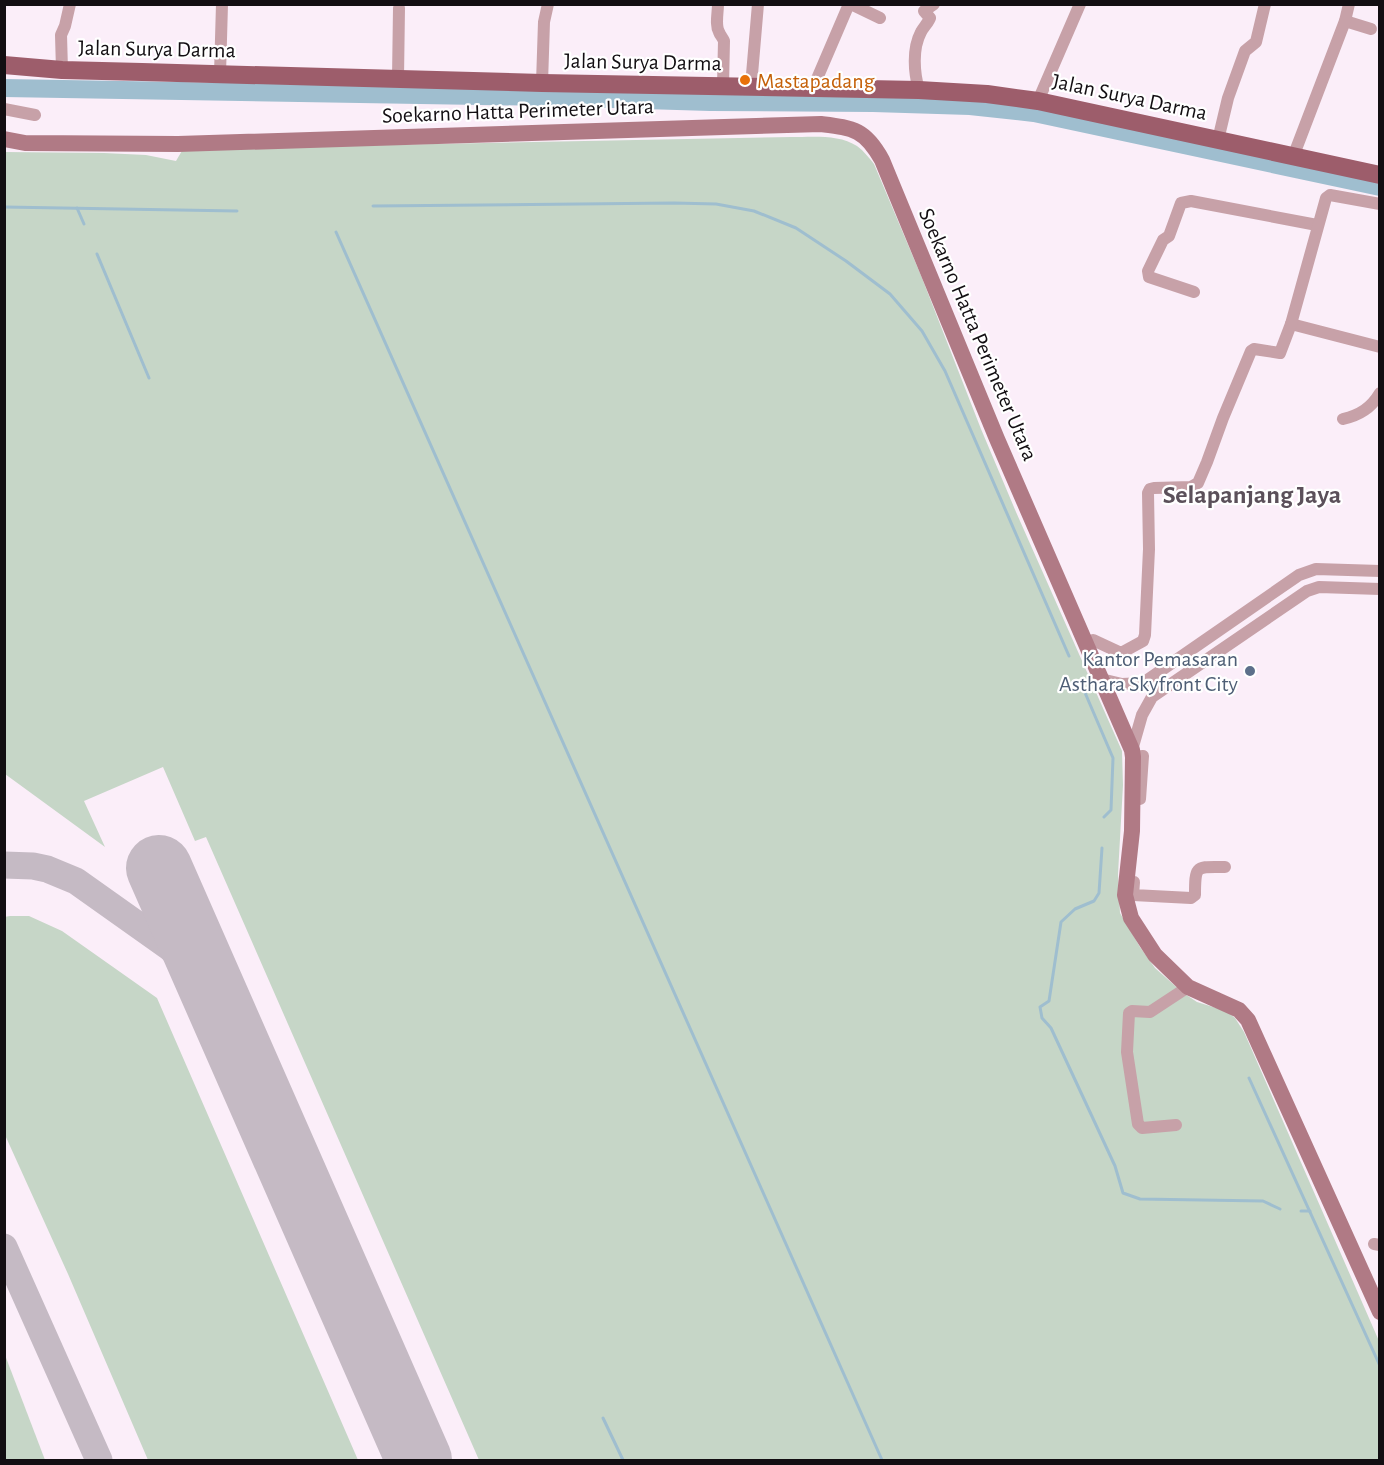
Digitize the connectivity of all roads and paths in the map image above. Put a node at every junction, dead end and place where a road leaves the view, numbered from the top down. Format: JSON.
{"nodes":[{"id":1,"x":70,"y":4,"type":"edge"},
{"id":2,"x":222,"y":4,"type":"edge"},
{"id":3,"x":548,"y":4,"type":"edge"},
{"id":4,"x":718,"y":4,"type":"edge"},
{"id":5,"x":758,"y":4,"type":"edge"},
{"id":6,"x":850,"y":4,"type":"edge"},
{"id":7,"x":934,"y":4,"type":"edge"},
{"id":8,"x":1080,"y":4,"type":"edge"},
{"id":9,"x":1265,"y":4,"type":"edge"},
{"id":10,"x":1349,"y":4,"type":"edge"},
{"id":11,"x":399,"y":8,"type":"dead end"},
{"id":12,"x":880,"y":18,"type":"dead end"},
{"id":13,"x":1345,"y":21,"type":"junction"},
{"id":14,"x":1371,"y":29,"type":"dead end"},
{"id":15,"x":4,"y":65,"type":"edge"},
{"id":16,"x":62,"y":70,"type":"junction"},
{"id":17,"x":220,"y":74,"type":"junction"},
{"id":18,"x":398,"y":78,"type":"junction"},
{"id":19,"x":542,"y":83,"type":"junction"},
{"id":20,"x":723,"y":86,"type":"junction"},
{"id":21,"x":751,"y":86,"type":"junction"},
{"id":22,"x":813,"y":88,"type":"junction"},
{"id":23,"x":919,"y":90,"type":"junction"},
{"id":24,"x":1038,"y":101,"type":"junction"},
{"id":25,"x":4,"y":110,"type":"edge"},
{"id":26,"x":35,"y":115,"type":"dead end"},
{"id":27,"x":4,"y":139,"type":"edge"},
{"id":28,"x":1218,"y":140,"type":"junction"},
{"id":29,"x":1293,"y":157,"type":"junction"},
{"id":30,"x":1380,"y":175,"type":"edge"},
{"id":31,"x":1380,"y":204,"type":"edge"},
{"id":32,"x":1317,"y":225,"type":"junction"},
{"id":33,"x":1194,"y":292,"type":"dead end"},
{"id":34,"x":1291,"y":324,"type":"junction"},
{"id":35,"x":1380,"y":347,"type":"edge"},
{"id":36,"x":1380,"y":393,"type":"edge"},
{"id":37,"x":1343,"y":420,"type":"dead end"},
{"id":38,"x":1380,"y":571,"type":"edge"},
{"id":39,"x":1380,"y":589,"type":"edge"},
{"id":40,"x":1206,"y":639,"type":"junction"},
{"id":41,"x":1086,"y":643,"type":"junction"},
{"id":42,"x":1215,"y":654,"type":"junction"},
{"id":43,"x":1101,"y":679,"type":"junction"},
{"id":44,"x":1132,"y":753,"type":"junction"},
{"id":45,"x":1225,"y":867,"type":"dead end"},
{"id":46,"x":1129,"y":895,"type":"junction"},
{"id":47,"x":1188,"y":987,"type":"junction"},
{"id":48,"x":1176,"y":1125,"type":"dead end"},
{"id":49,"x":1380,"y":1312,"type":"edge"}],
"edges":[{"from":1,"to":16,"type":"street"},
{"from":2,"to":17,"type":"street"},
{"from":3,"to":19,"type":"street"},
{"from":4,"to":20,"type":"street"},
{"from":5,"to":21,"type":"street"},
{"from":6,"to":12,"type":"street"},
{"from":6,"to":22,"type":"street"},
{"from":7,"to":23,"type":"street"},
{"from":8,"to":24,"type":"street"},
{"from":9,"to":28,"type":"street"},
{"from":10,"to":13,"type":"street"},
{"from":11,"to":18,"type":"street"},
{"from":13,"to":14,"type":"street"},
{"from":13,"to":29,"type":"street"},
{"from":15,"to":16,"type":"main road","name":"Jalan Surya Darma"},
{"from":16,"to":17,"type":"main road","name":"Jalan Surya Darma"},
{"from":17,"to":18,"type":"main road","name":"Jalan Surya Darma"},
{"from":18,"to":19,"type":"main road","name":"Jalan Surya Darma"},
{"from":19,"to":20,"type":"main road","name":"Jalan Surya Darma"},
{"from":20,"to":21,"type":"main road","name":"Jalan Surya Darma"},
{"from":21,"to":22,"type":"main road","name":"Jalan Surya Darma"},
{"from":22,"to":23,"type":"main road","name":"Jalan Surya Darma"},
{"from":23,"to":24,"type":"main road","name":"Jalan Surya Darma"},
{"from":24,"to":28,"type":"main road","name":"Jalan Surya Darma"},
{"from":25,"to":26,"type":"street"},
{"from":27,"to":41,"type":"main road","name":"Soekarno Hatta Perimeter Utara"},
{"from":28,"to":29,"type":"main road","name":"Jalan Surya Darma"},
{"from":29,"to":30,"type":"main road","name":"Jalan Surya Darma"},
{"from":31,"to":32,"type":"street"},
{"from":32,"to":33,"type":"street"},
{"from":32,"to":34,"type":"street"},
{"from":34,"to":35,"type":"street"},
{"from":34,"to":41,"type":"street"},
{"from":36,"to":37,"type":"street"},
{"from":38,"to":40,"type":"street"},
{"from":39,"to":42,"type":"street"},
{"from":40,"to":42,"type":"street"},
{"from":40,"to":43,"type":"street"},
{"from":41,"to":43,"type":"main road","name":"Soekarno Hatta Perimeter Utara"},
{"from":42,"to":44,"type":"street"},
{"from":43,"to":44,"type":"main road","name":"Soekarno Hatta Perimeter Utara"},
{"from":44,"to":46,"type":"main road","name":"Soekarno Hatta Perimeter Utara"},
{"from":45,"to":46,"type":"street"},
{"from":46,"to":47,"type":"main road","name":"Soekarno Hatta Perimeter Utara"},
{"from":47,"to":48,"type":"street"},
{"from":47,"to":49,"type":"main road","name":"Soekarno Hatta Perimeter Utara"}]}
